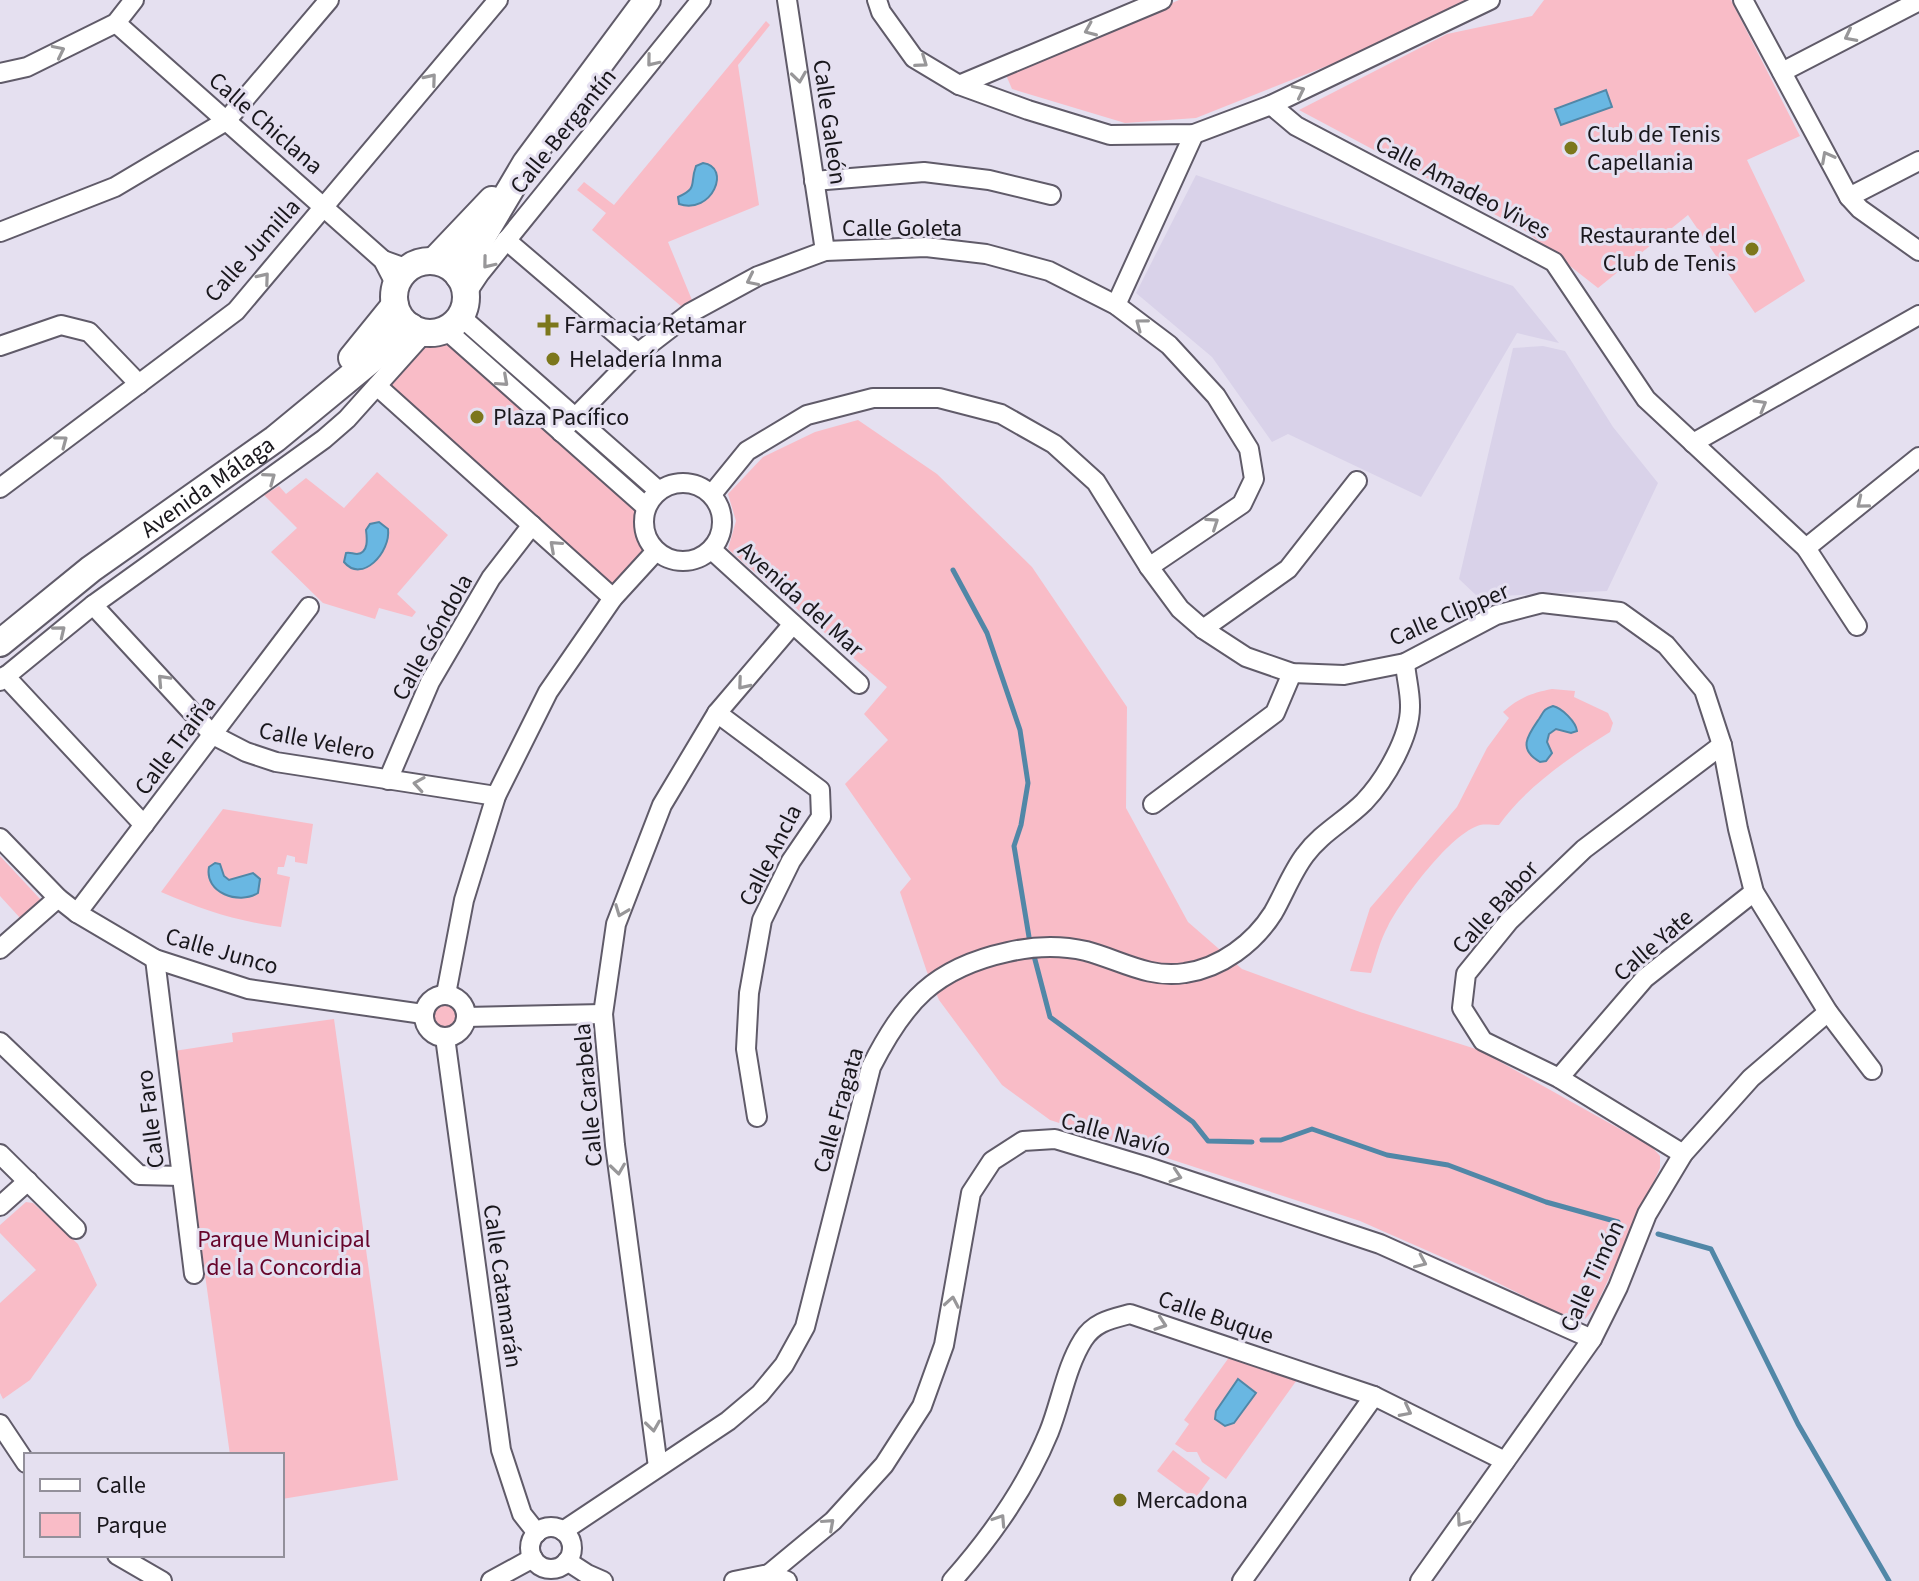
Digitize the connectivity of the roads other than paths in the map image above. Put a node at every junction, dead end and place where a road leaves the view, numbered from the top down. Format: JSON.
{"nodes":[{"id":1,"x":134,"y":0,"type":"edge"},
{"id":2,"x":329,"y":0,"type":"edge"},
{"id":3,"x":498,"y":0,"type":"edge"},
{"id":4,"x":647,"y":0,"type":"edge"},
{"id":5,"x":701,"y":0,"type":"edge"},
{"id":6,"x":787,"y":0,"type":"edge"},
{"id":7,"x":877,"y":0,"type":"edge"},
{"id":8,"x":1162,"y":0,"type":"edge"},
{"id":9,"x":1490,"y":0,"type":"edge"},
{"id":10,"x":1743,"y":0,"type":"edge"},
{"id":11,"x":1909,"y":3,"type":"edge"},
{"id":12,"x":116,"y":23,"type":"junction"},
{"id":13,"x":1782,"y":72,"type":"junction"},
{"id":14,"x":0,"y":73,"type":"edge"},
{"id":15,"x":959,"y":85,"type":"junction"},
{"id":16,"x":1271,"y":105,"type":"junction"},
{"id":17,"x":226,"y":121,"type":"junction"},
{"id":18,"x":1194,"y":134,"type":"junction"},
{"id":19,"x":1919,"y":161,"type":"edge"},
{"id":20,"x":526,"y":163,"type":"junction"},
{"id":21,"x":814,"y":181,"type":"junction"},
{"id":22,"x":1051,"y":195,"type":"dead end"},
{"id":23,"x":1849,"y":197,"type":"junction"},
{"id":24,"x":323,"y":206,"type":"junction"},
{"id":25,"x":0,"y":232,"type":"edge"},
{"id":26,"x":506,"y":240,"type":"junction"},
{"id":27,"x":825,"y":251,"type":"junction"},
{"id":28,"x":1919,"y":251,"type":"edge"},
{"id":29,"x":434,"y":261,"type":"junction"},
{"id":30,"x":396,"y":280,"type":"junction"},
{"id":31,"x":1116,"y":305,"type":"junction"},
{"id":32,"x":444,"y":312,"type":"junction"},
{"id":33,"x":1919,"y":315,"type":"edge"},
{"id":34,"x":0,"y":346,"type":"edge"},
{"id":35,"x":638,"y":353,"type":"junction"},
{"id":36,"x":139,"y":384,"type":"junction"},
{"id":37,"x":377,"y":386,"type":"junction"},
{"id":38,"x":575,"y":417,"type":"junction"},
{"id":39,"x":561,"y":432,"type":"junction"},
{"id":40,"x":1693,"y":443,"type":"junction"},
{"id":41,"x":1919,"y":457,"type":"edge"},
{"id":42,"x":1357,"y":481,"type":"dead end"},
{"id":43,"x":0,"y":488,"type":"edge"},
{"id":44,"x":659,"y":491,"type":"junction"},
{"id":45,"x":712,"y":494,"type":"junction"},
{"id":46,"x":646,"y":507,"type":"junction"},
{"id":47,"x":532,"y":525,"type":"junction"},
{"id":48,"x":1806,"y":548,"type":"junction"},
{"id":49,"x":712,"y":550,"type":"junction"},
{"id":50,"x":656,"y":551,"type":"junction"},
{"id":51,"x":1149,"y":567,"type":"junction"},
{"id":52,"x":613,"y":598,"type":"junction"},
{"id":53,"x":93,"y":605,"type":"junction"},
{"id":54,"x":309,"y":607,"type":"dead end"},
{"id":55,"x":793,"y":624,"type":"junction"},
{"id":56,"x":1857,"y":626,"type":"dead end"},
{"id":57,"x":1203,"y":629,"type":"junction"},
{"id":58,"x":0,"y":632,"type":"edge"},
{"id":59,"x":0,"y":643,"type":"edge"},
{"id":60,"x":1405,"y":663,"type":"junction"},
{"id":61,"x":1292,"y":673,"type":"junction"},
{"id":62,"x":3,"y":678,"type":"edge"},
{"id":63,"x":859,"y":684,"type":"dead end"},
{"id":64,"x":717,"y":713,"type":"junction"},
{"id":65,"x":213,"y":735,"type":"junction"},
{"id":66,"x":1722,"y":745,"type":"junction"},
{"id":67,"x":388,"y":780,"type":"junction"},
{"id":68,"x":496,"y":796,"type":"junction"},
{"id":69,"x":1153,"y":804,"type":"dead end"},
{"id":70,"x":144,"y":825,"type":"junction"},
{"id":71,"x":0,"y":838,"type":"edge"},
{"id":72,"x":1754,"y":892,"type":"junction"},
{"id":73,"x":58,"y":898,"type":"junction"},
{"id":74,"x":77,"y":913,"type":"junction"},
{"id":75,"x":0,"y":949,"type":"edge"},
{"id":76,"x":155,"y":959,"type":"junction"},
{"id":77,"x":446,"y":994,"type":"junction"},
{"id":78,"x":1828,"y":1012,"type":"junction"},
{"id":79,"x":423,"y":1014,"type":"junction"},
{"id":80,"x":603,"y":1014,"type":"junction"},
{"id":81,"x":466,"y":1017,"type":"junction"},
{"id":82,"x":445,"y":1037,"type":"junction"},
{"id":83,"x":0,"y":1042,"type":"edge"},
{"id":84,"x":1872,"y":1070,"type":"dead end"},
{"id":85,"x":1559,"y":1078,"type":"junction"},
{"id":86,"x":757,"y":1117,"type":"dead end"},
{"id":87,"x":0,"y":1154,"type":"edge"},
{"id":88,"x":1683,"y":1154,"type":"junction"},
{"id":89,"x":181,"y":1176,"type":"junction"},
{"id":90,"x":28,"y":1181,"type":"junction"},
{"id":91,"x":0,"y":1206,"type":"edge"},
{"id":92,"x":76,"y":1229,"type":"dead end"},
{"id":93,"x":194,"y":1274,"type":"dead end"},
{"id":94,"x":1592,"y":1339,"type":"junction"},
{"id":95,"x":1374,"y":1396,"type":"junction"},
{"id":96,"x":0,"y":1424,"type":"edge"},
{"id":97,"x":24,"y":1460,"type":"edge"},
{"id":98,"x":1505,"y":1461,"type":"junction"},
{"id":99,"x":658,"y":1467,"type":"junction"},
{"id":100,"x":563,"y":1531,"type":"junction"},
{"id":101,"x":537,"y":1533,"type":"junction"},
{"id":102,"x":120,"y":1557,"type":"edge"},
{"id":103,"x":533,"y":1558,"type":"junction"},
{"id":104,"x":557,"y":1570,"type":"edge"},
{"id":105,"x":778,"y":1578,"type":"edge"},
{"id":106,"x":162,"y":1581,"type":"edge"},
{"id":107,"x":491,"y":1581,"type":"edge"},
{"id":108,"x":603,"y":1581,"type":"edge"},
{"id":109,"x":734,"y":1581,"type":"edge"},
{"id":110,"x":952,"y":1581,"type":"edge"},
{"id":111,"x":1242,"y":1581,"type":"edge"},
{"id":112,"x":1420,"y":1581,"type":"edge"}],
"edges":[{"from":1,"to":12,"type":"street"},
{"from":2,"to":17,"type":"street"},
{"from":24,"to":3,"type":"street","name":"Calle Jumilla","one_way":true},
{"from":4,"to":20,"type":"street"},
{"from":5,"to":26,"type":"street","name":"Calle Bergantín","one_way":true},
{"from":6,"to":21,"type":"street","name":"Calle Galeón","one_way":true},
{"from":7,"to":15,"type":"street","one_way":true},
{"from":8,"to":15,"type":"street","one_way":true},
{"from":16,"to":9,"type":"street","one_way":true},
{"from":10,"to":13,"type":"street"},
{"from":11,"to":13,"type":"street","one_way":true},
{"from":14,"to":12,"type":"street","one_way":true},
{"from":12,"to":17,"type":"street","name":"Calle Chiclana"},
{"from":23,"to":13,"type":"street","one_way":true},
{"from":15,"to":18,"type":"street"},
{"from":16,"to":18,"type":"street"},
{"from":16,"to":40,"type":"street","name":"Calle Amadeo Vives"},
{"from":17,"to":24,"type":"street","name":"Calle Chiclana"},
{"from":17,"to":25,"type":"street"},
{"from":18,"to":31,"type":"street"},
{"from":19,"to":23,"type":"street"},
{"from":20,"to":29,"type":"street"},
{"from":20,"to":32,"type":"street","name":"Avenida Málaga"},
{"from":21,"to":22,"type":"street"},
{"from":21,"to":27,"type":"street","name":"Calle Galeón"},
{"from":23,"to":28,"type":"street"},
{"from":24,"to":30,"type":"street","name":"Calle Chiclana"},
{"from":36,"to":24,"type":"street","name":"Calle Jumilla","one_way":true},
{"from":26,"to":32,"type":"street","name":"Calle Bergantín","one_way":true},
{"from":26,"to":35,"type":"street"},
{"from":27,"to":31,"type":"street","name":"Calle Goleta"},
{"from":27,"to":35,"type":"street","name":"Calle Goleta","one_way":true},
{"from":29,"to":30,"type":"street"},
{"from":29,"to":32,"type":"street"},
{"from":30,"to":32,"type":"street"},
{"from":30,"to":58,"type":"street","name":"Avenida Málaga"},
{"from":51,"to":31,"type":"street","name":"Calle Goleta","one_way":true},
{"from":32,"to":37,"type":"street","name":"Calle Bergantín"},
{"from":32,"to":38,"type":"street"},
{"from":32,"to":39,"type":"street","one_way":true},
{"from":32,"to":59,"type":"street","name":"Avenida Málaga"},
{"from":40,"to":33,"type":"street","one_way":true},
{"from":34,"to":36,"type":"street"},
{"from":35,"to":38,"type":"street","name":"Calle Goleta"},
{"from":43,"to":36,"type":"street","name":"Calle Jumilla","one_way":true},
{"from":37,"to":47,"type":"street"},
{"from":53,"to":37,"type":"street","name":"Calle Bergantín","one_way":true},
{"from":38,"to":39,"type":"street","name":"Calle Goleta"},
{"from":38,"to":44,"type":"street"},
{"from":39,"to":46,"type":"street"},
{"from":40,"to":48,"type":"street","name":"Calle Amadeo Vives"},
{"from":41,"to":48,"type":"street","one_way":true},
{"from":42,"to":57,"type":"street"},
{"from":44,"to":45,"type":"street"},
{"from":44,"to":46,"type":"street"},
{"from":45,"to":49,"type":"street"},
{"from":45,"to":51,"type":"street","name":"Calle Clipper"},
{"from":46,"to":50,"type":"street"},
{"from":52,"to":47,"type":"street","one_way":true},
{"from":47,"to":67,"type":"street","name":"Calle Góndola"},
{"from":48,"to":56,"type":"street","name":"Calle Amadeo Vives"},
{"from":49,"to":50,"type":"street"},
{"from":49,"to":55,"type":"street","name":"Avenida del Mar"},
{"from":50,"to":52,"type":"street"},
{"from":51,"to":57,"type":"street","name":"Calle Clipper"},
{"from":52,"to":68,"type":"street"},
{"from":62,"to":53,"type":"street","name":"Calle Bergantín","one_way":true},
{"from":65,"to":53,"type":"street","name":"Calle Velero","one_way":true},
{"from":54,"to":65,"type":"street","name":"Calle Traiña"},
{"from":55,"to":63,"type":"street","name":"Avenida del Mar"},
{"from":55,"to":64,"type":"street","name":"Calle Carabela","one_way":true},
{"from":57,"to":61,"type":"street","name":"Calle Clipper"},
{"from":60,"to":61,"type":"street","name":"Calle Clipper"},
{"from":60,"to":66,"type":"street","name":"Calle Clipper"},
{"from":60,"to":99,"type":"street","name":"Calle Fragata"},
{"from":61,"to":69,"type":"street"},
{"from":62,"to":70,"type":"street"},
{"from":64,"to":80,"type":"street","name":"Calle Carabela","one_way":true},
{"from":64,"to":86,"type":"street","name":"Calle Ancla"},
{"from":65,"to":67,"type":"street","name":"Calle Velero"},
{"from":65,"to":70,"type":"street","name":"Calle Traiña"},
{"from":66,"to":72,"type":"street","name":"Calle Clipper"},
{"from":66,"to":85,"type":"street","name":"Calle Babor"},
{"from":68,"to":67,"type":"street","name":"Calle Velero","one_way":true},
{"from":68,"to":77,"type":"street"},
{"from":70,"to":74,"type":"street","name":"Calle Traiña"},
{"from":71,"to":73,"type":"street","name":"Calle Junco"},
{"from":72,"to":78,"type":"street","name":"Calle Clipper"},
{"from":72,"to":85,"type":"street","name":"Calle Yate"},
{"from":73,"to":74,"type":"street","name":"Calle Junco"},
{"from":73,"to":75,"type":"street"},
{"from":74,"to":76,"type":"street","name":"Calle Junco"},
{"from":76,"to":79,"type":"street","name":"Calle Junco"},
{"from":76,"to":89,"type":"street","name":"Calle Faro"},
{"from":77,"to":79,"type":"street"},
{"from":77,"to":81,"type":"street"},
{"from":78,"to":84,"type":"street","name":"Calle Clipper"},
{"from":78,"to":88,"type":"street","name":"Calle Timón"},
{"from":79,"to":82,"type":"street"},
{"from":80,"to":81,"type":"street"},
{"from":80,"to":99,"type":"street","name":"Calle Carabela","one_way":true},
{"from":81,"to":82,"type":"street"},
{"from":82,"to":101,"type":"street","name":"Calle Catamarán"},
{"from":83,"to":89,"type":"street"},
{"from":85,"to":88,"type":"street","name":"Calle Babor"},
{"from":87,"to":90,"type":"street"},
{"from":88,"to":94,"type":"street","name":"Calle Timón"},
{"from":89,"to":93,"type":"street","name":"Calle Faro"},
{"from":90,"to":91,"type":"street"},
{"from":90,"to":92,"type":"street"},
{"from":94,"to":98,"type":"street","name":"Calle Timón"},
{"from":105,"to":94,"type":"street","name":"Calle Navío","one_way":true},
{"from":95,"to":98,"type":"street","name":"Calle Buque","one_way":true},
{"from":110,"to":95,"type":"street","name":"Calle Buque","one_way":true},
{"from":95,"to":111,"type":"street"},
{"from":96,"to":97,"type":"street"},
{"from":98,"to":112,"type":"street","name":"Calle Timón","one_way":true},
{"from":99,"to":100,"type":"street","name":"Calle Fragata"},
{"from":100,"to":101,"type":"street"},
{"from":100,"to":104,"type":"street"},
{"from":101,"to":103,"type":"street"},
{"from":102,"to":106,"type":"street"},
{"from":103,"to":104,"type":"street"},
{"from":103,"to":107,"type":"street"},
{"from":104,"to":108,"type":"street"},
{"from":105,"to":109,"type":"street"}]}
